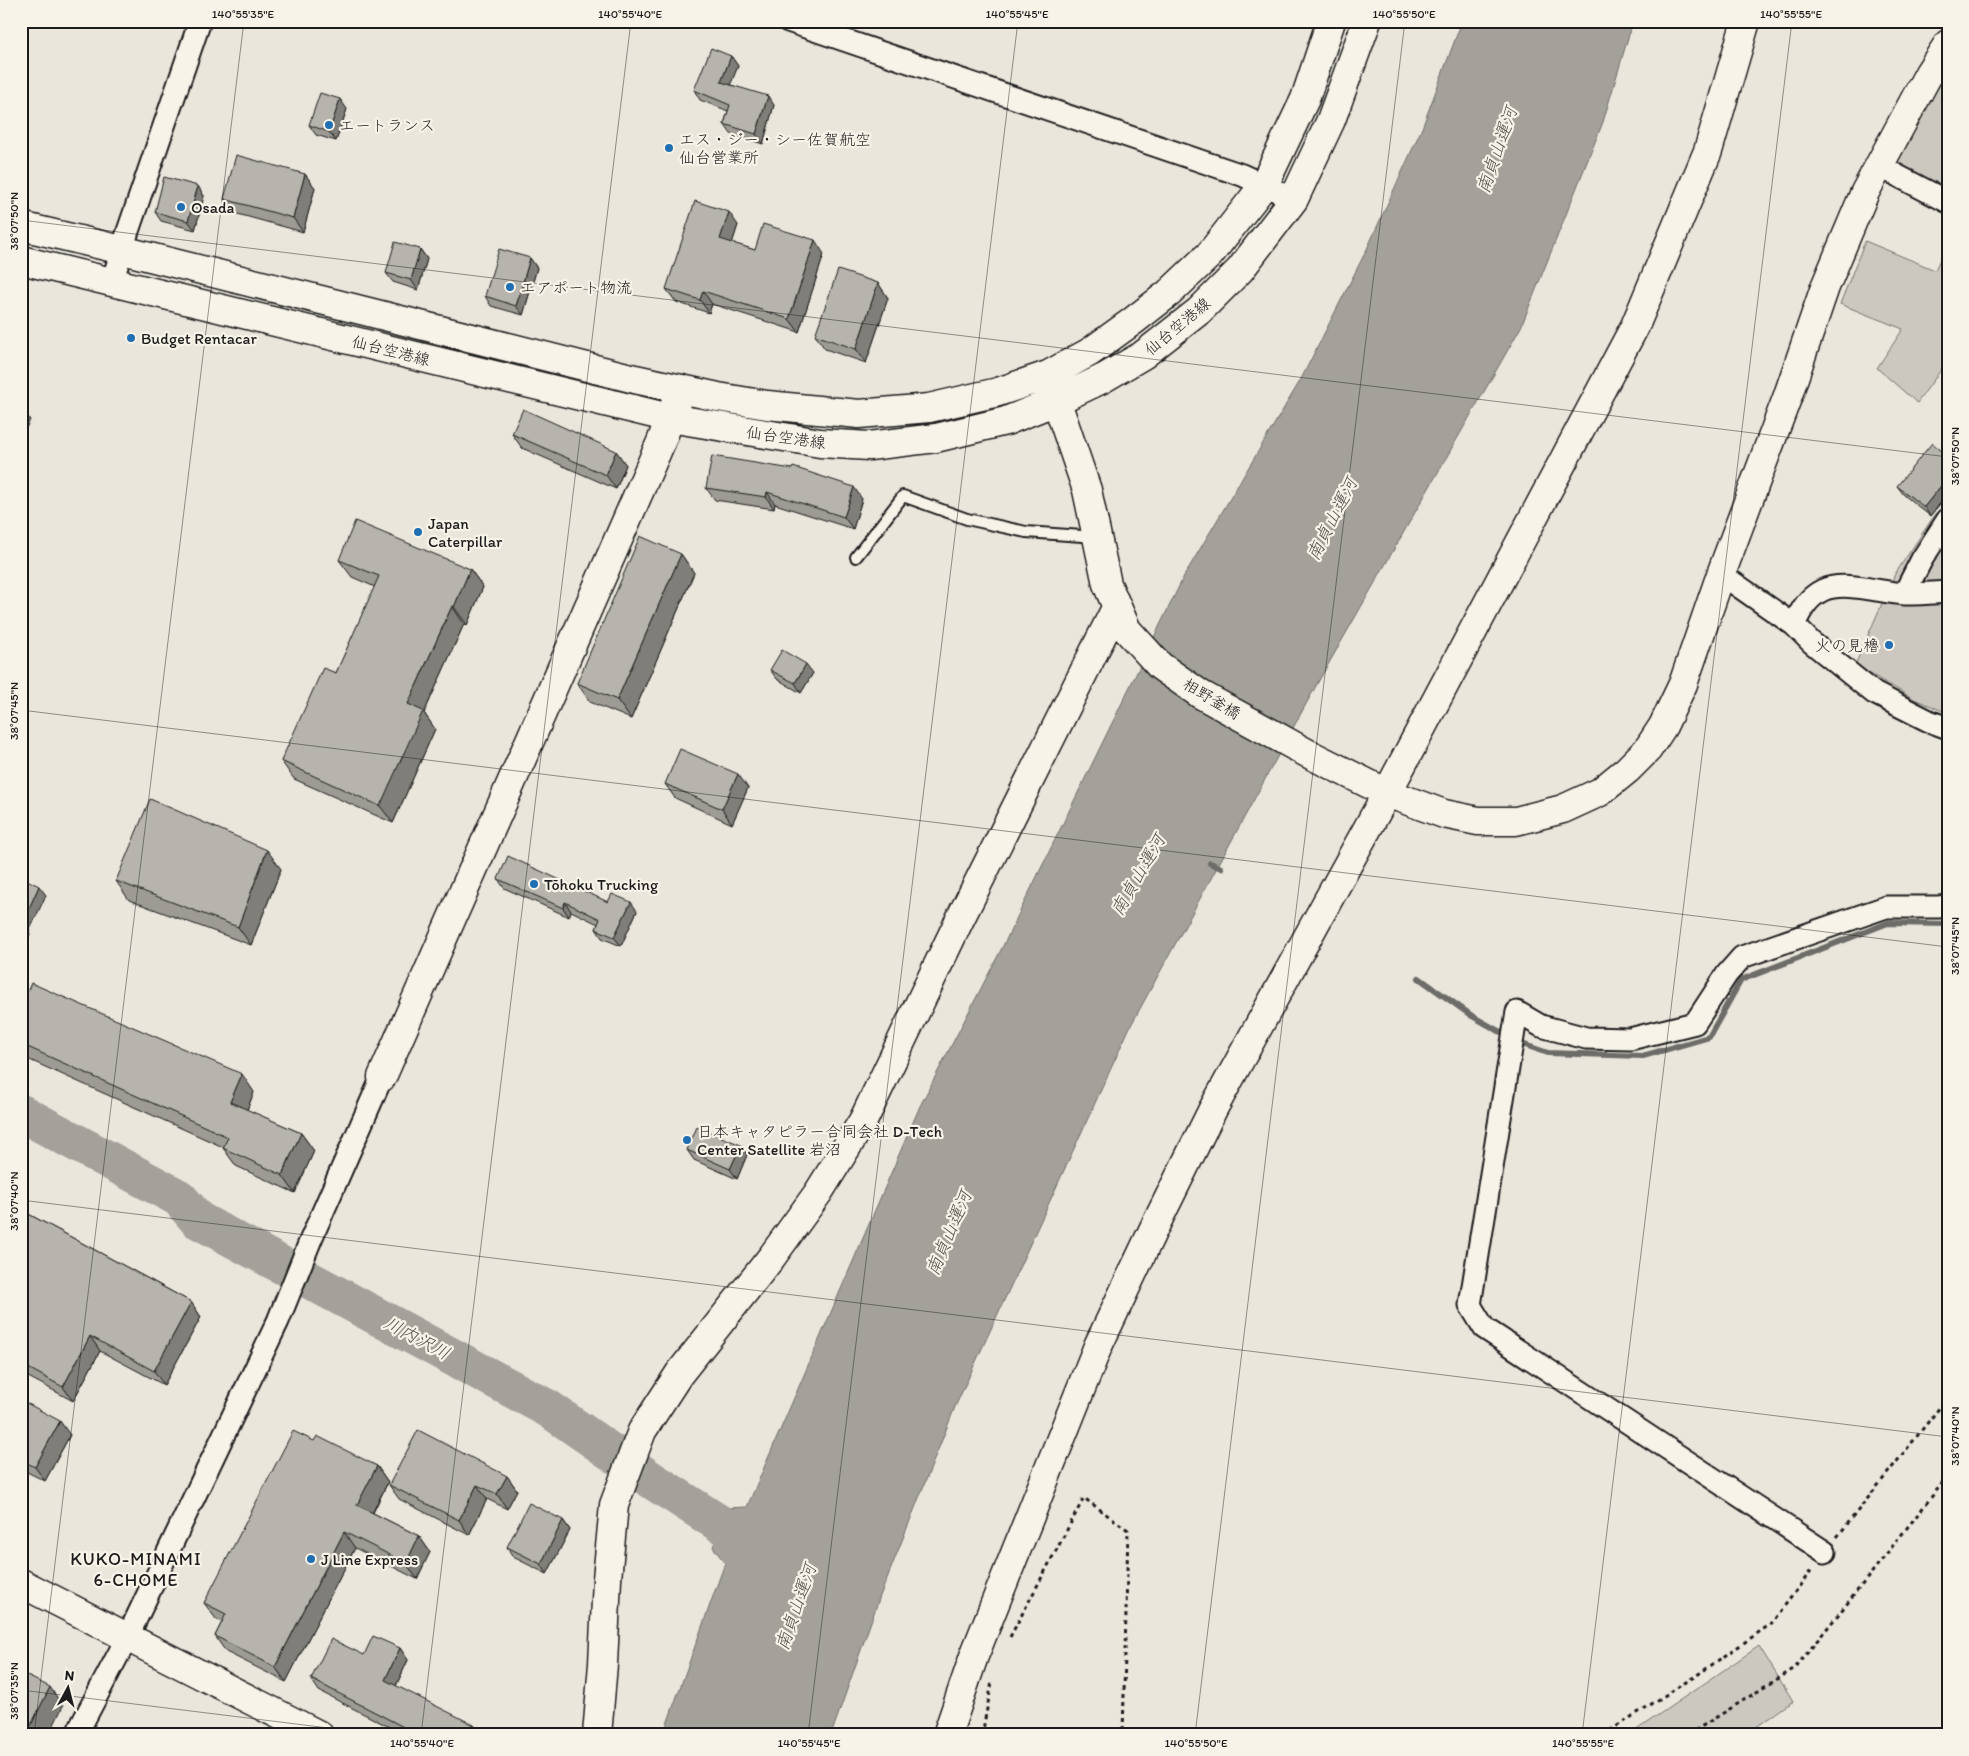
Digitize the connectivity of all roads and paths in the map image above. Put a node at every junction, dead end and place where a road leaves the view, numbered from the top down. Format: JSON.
{"nodes":[{"id":1,"x":200,"y":21,"type":"edge"},
{"id":2,"x":788,"y":21,"type":"edge"},
{"id":3,"x":1331,"y":21,"type":"edge"},
{"id":4,"x":1367,"y":21,"type":"edge"},
{"id":5,"x":1746,"y":21,"type":"edge"},
{"id":6,"x":1948,"y":44,"type":"edge"},
{"id":7,"x":1879,"y":166,"type":"junction"},
{"id":8,"x":1264,"y":185,"type":"junction"},
{"id":9,"x":1294,"y":199,"type":"junction"},
{"id":10,"x":1948,"y":202,"type":"edge"},
{"id":11,"x":21,"y":226,"type":"edge"},
{"id":12,"x":122,"y":250,"type":"junction"},
{"id":13,"x":21,"y":260,"type":"edge"},
{"id":14,"x":112,"y":282,"type":"junction"},
{"id":15,"x":1048,"y":375,"type":"junction"},
{"id":16,"x":681,"y":389,"type":"junction"},
{"id":17,"x":1056,"y":400,"type":"junction"},
{"id":18,"x":670,"y":418,"type":"junction"},
{"id":19,"x":1948,"y":519,"type":"edge"},
{"id":20,"x":1096,"y":537,"type":"junction"},
{"id":21,"x":856,"y":557,"type":"dead end"},
{"id":22,"x":1722,"y":574,"type":"junction"},
{"id":23,"x":1948,"y":592,"type":"edge"},
{"id":24,"x":1904,"y":594,"type":"junction"},
{"id":25,"x":1122,"y":618,"type":"junction"},
{"id":26,"x":1794,"y":625,"type":"junction"},
{"id":27,"x":1948,"y":728,"type":"edge"},
{"id":28,"x":1387,"y":793,"type":"junction"},
{"id":29,"x":1948,"y":906,"type":"edge"},
{"id":30,"x":382,"y":1077,"type":"joint"},
{"id":31,"x":1948,"y":1398,"type":"edge"},
{"id":32,"x":1948,"y":1476,"type":"edge"},
{"id":33,"x":1825,"y":1552,"type":"junction"},
{"id":34,"x":21,"y":1583,"type":"edge"},
{"id":35,"x":127,"y":1638,"type":"junction"},
{"id":36,"x":1006,"y":1645,"type":"dead end"},
{"id":37,"x":993,"y":1680,"type":"dead end"},
{"id":38,"x":76,"y":1735,"type":"edge"},
{"id":39,"x":319,"y":1735,"type":"edge"},
{"id":40,"x":597,"y":1735,"type":"edge"},
{"id":41,"x":947,"y":1735,"type":"edge"},
{"id":42,"x":982,"y":1735,"type":"edge"},
{"id":43,"x":1124,"y":1735,"type":"edge"},
{"id":44,"x":1603,"y":1735,"type":"edge"},
{"id":45,"x":1688,"y":1735,"type":"edge"}],
"edges":[{"from":1,"to":12,"type":"street"},
{"from":2,"to":8,"type":"street"},
{"from":3,"to":8,"type":"street","name":"仙台空港線"},
{"from":4,"to":9,"type":"street","name":"仙台空港線"},
{"from":5,"to":28,"type":"street"},
{"from":6,"to":7,"type":"street","name":"相野釜橋"},
{"from":7,"to":10,"type":"street"},
{"from":7,"to":22,"type":"street","name":"相野釜橋"},
{"from":8,"to":9,"type":"street"},
{"from":8,"to":15,"type":"street","name":"仙台空港線"},
{"from":9,"to":17,"type":"street","name":"仙台空港線"},
{"from":11,"to":12,"type":"street","name":"仙台空港線"},
{"from":12,"to":14,"type":"street"},
{"from":12,"to":16,"type":"street","name":"仙台空港線"},
{"from":13,"to":14,"type":"street","name":"仙台空港線"},
{"from":14,"to":18,"type":"street","name":"仙台空港線"},
{"from":15,"to":16,"type":"street","name":"仙台空港線"},
{"from":15,"to":17,"type":"street","name":"相野釜橋"},
{"from":16,"to":18,"type":"street"},
{"from":17,"to":18,"type":"street","name":"仙台空港線"},
{"from":17,"to":20,"type":"street","name":"相野釜橋"},
{"from":18,"to":30,"type":"street"},
{"from":19,"to":24,"type":"street"},
{"from":20,"to":21,"type":"lane"},
{"from":20,"to":25,"type":"street","name":"相野釜橋"},
{"from":22,"to":26,"type":"street"},
{"from":22,"to":28,"type":"street","name":"相野釜橋"},
{"from":23,"to":24,"type":"street"},
{"from":24,"to":26,"type":"street"},
{"from":25,"to":28,"type":"street","name":"相野釜橋"},
{"from":25,"to":40,"type":"street"},
{"from":26,"to":27,"type":"street"},
{"from":28,"to":41,"type":"street"},
{"from":29,"to":33,"type":"street"},
{"from":30,"to":35,"type":"street"},
{"from":31,"to":33,"type":"path"},
{"from":32,"to":45,"type":"path"},
{"from":33,"to":44,"type":"path"},
{"from":34,"to":35,"type":"street"},
{"from":35,"to":38,"type":"street"},
{"from":35,"to":39,"type":"street"},
{"from":36,"to":43,"type":"path"},
{"from":37,"to":42,"type":"path"}]}
